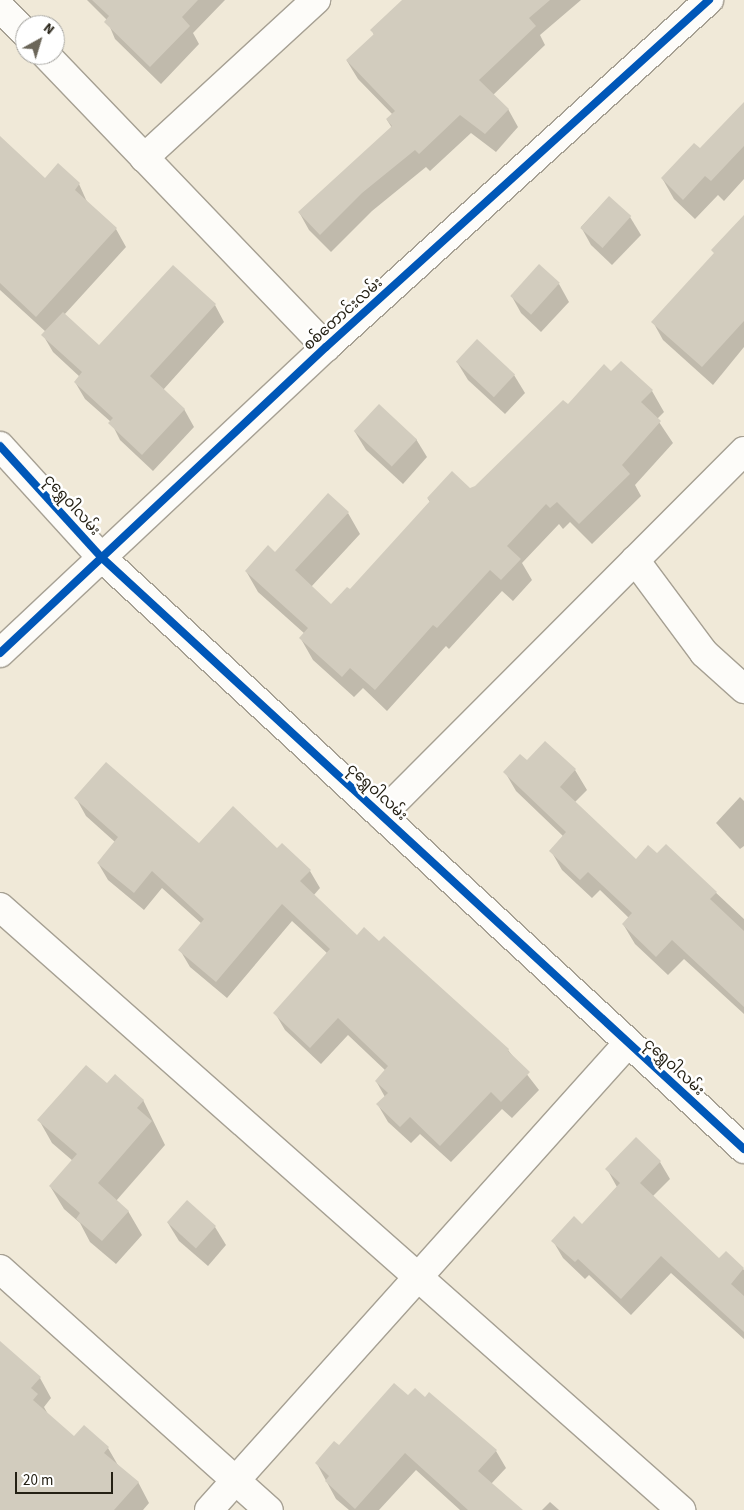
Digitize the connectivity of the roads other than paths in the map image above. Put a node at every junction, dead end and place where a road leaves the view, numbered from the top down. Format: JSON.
{"nodes":[{"id":1,"x":316,"y":0,"type":"edge"},
{"id":2,"x":708,"y":0,"type":"edge"},
{"id":3,"x":0,"y":7,"type":"edge"},
{"id":4,"x":15,"y":23,"type":"edge"},
{"id":5,"x":56,"y":65,"type":"edge"},
{"id":6,"x":144,"y":158,"type":"junction"},
{"id":7,"x":326,"y":347,"type":"junction"},
{"id":8,"x":0,"y":446,"type":"edge"},
{"id":9,"x":744,"y":451,"type":"edge"},
{"id":10,"x":101,"y":557,"type":"junction"},
{"id":11,"x":635,"y":560,"type":"junction"},
{"id":12,"x":0,"y":653,"type":"edge"},
{"id":13,"x":744,"y":689,"type":"edge"},
{"id":14,"x":381,"y":815,"type":"junction"},
{"id":15,"x":0,"y":907,"type":"edge"},
{"id":16,"x":628,"y":1043,"type":"junction"},
{"id":17,"x":744,"y":1150,"type":"edge"},
{"id":18,"x":0,"y":1269,"type":"edge"},
{"id":19,"x":419,"y":1275,"type":"junction"},
{"id":20,"x":236,"y":1479,"type":"junction"},
{"id":21,"x":209,"y":1510,"type":"edge"},
{"id":22,"x":269,"y":1510,"type":"edge"},
{"id":23,"x":681,"y":1510,"type":"edge"}],
"edges":[{"from":1,"to":6,"type":"street"},
{"from":2,"to":7,"type":"street","name":"စစ်တောင်းလမ်း"},
{"from":3,"to":4,"type":"street"},
{"from":5,"to":6,"type":"street"},
{"from":6,"to":7,"type":"street"},
{"from":7,"to":10,"type":"street","name":"စစ်တောင်းလမ်း"},
{"from":8,"to":10,"type":"street","name":"ငုရွှေဝါလမ်း"},
{"from":9,"to":11,"type":"street"},
{"from":10,"to":12,"type":"street","name":"စစ်တောင်းလမ်း"},
{"from":10,"to":14,"type":"street","name":"ငုရွှေဝါလမ်း"},
{"from":11,"to":13,"type":"street"},
{"from":11,"to":14,"type":"street"},
{"from":14,"to":16,"type":"street","name":"ငုရွှေဝါလမ်း"},
{"from":15,"to":19,"type":"street"},
{"from":16,"to":17,"type":"street","name":"ငုရွှေဝါလမ်း"},
{"from":16,"to":19,"type":"street"},
{"from":18,"to":20,"type":"street"},
{"from":19,"to":20,"type":"street"},
{"from":19,"to":23,"type":"street"},
{"from":20,"to":21,"type":"street"},
{"from":20,"to":22,"type":"street"}]}
